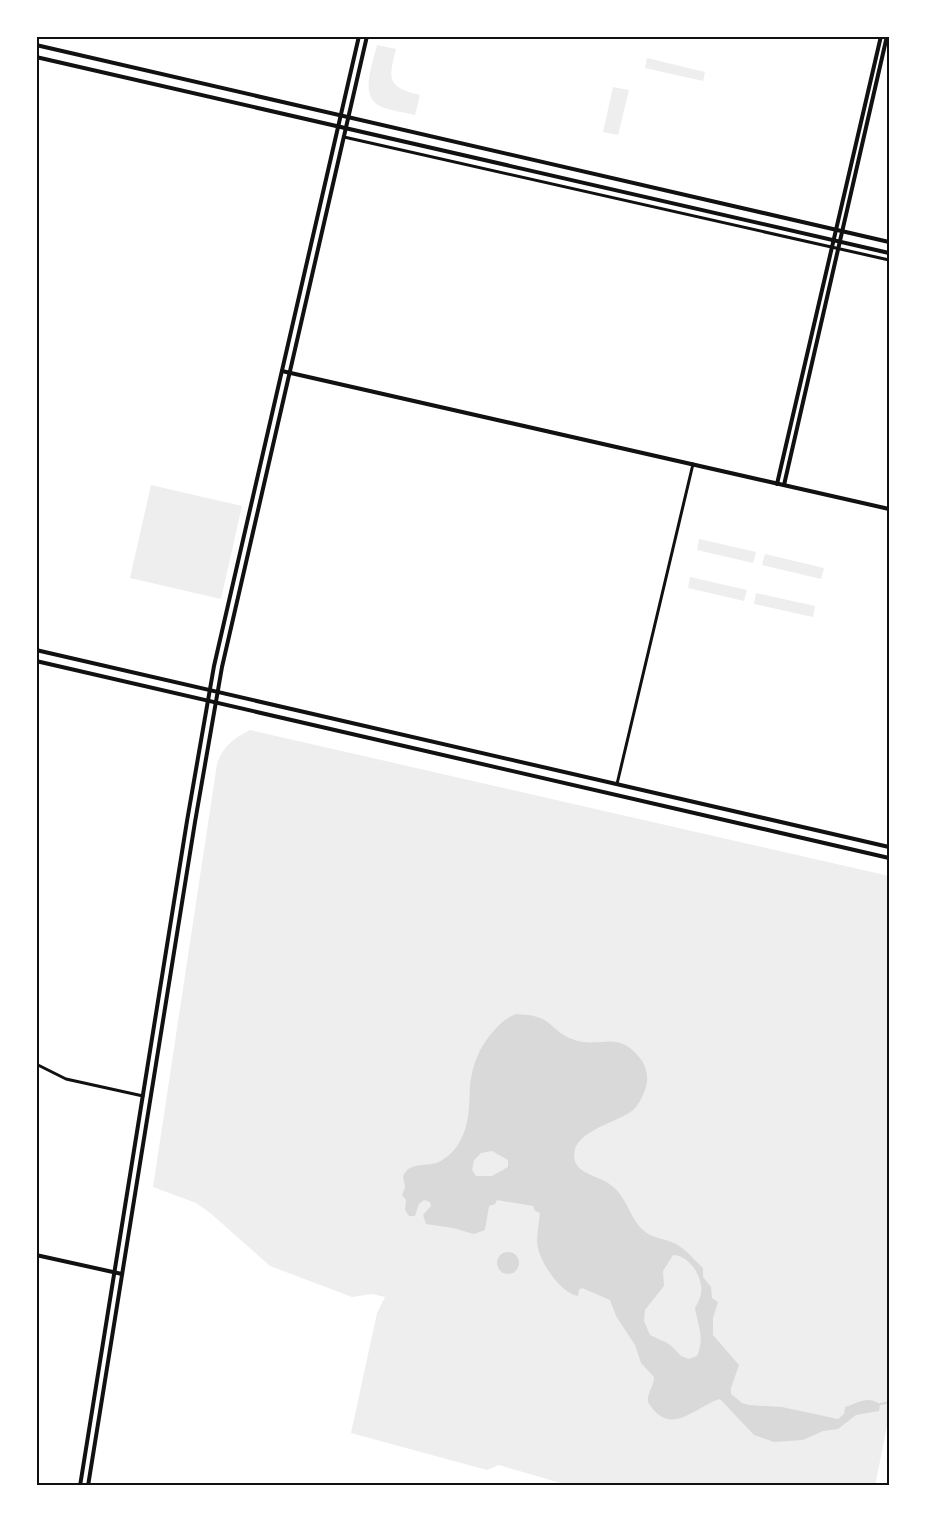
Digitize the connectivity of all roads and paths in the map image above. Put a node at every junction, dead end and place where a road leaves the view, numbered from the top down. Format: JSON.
{"nodes":[{"id":1,"x":359,"y":36,"type":"edge"},
{"id":2,"x":367,"y":36,"type":"edge"},
{"id":3,"x":881,"y":36,"type":"edge"},
{"id":4,"x":887,"y":36,"type":"edge"},
{"id":5,"x":36,"y":45,"type":"edge"},
{"id":6,"x":36,"y":57,"type":"edge"},
{"id":7,"x":341,"y":115,"type":"junction"},
{"id":8,"x":348,"y":117,"type":"junction"},
{"id":9,"x":338,"y":127,"type":"junction"},
{"id":10,"x":346,"y":128,"type":"junction"},
{"id":11,"x":344,"y":137,"type":"junction"},
{"id":12,"x":836,"y":229,"type":"junction"},
{"id":13,"x":843,"y":231,"type":"junction"},
{"id":14,"x":833,"y":240,"type":"junction"},
{"id":15,"x":840,"y":242,"type":"junction"},
{"id":16,"x":889,"y":242,"type":"edge"},
{"id":17,"x":832,"y":247,"type":"junction"},
{"id":18,"x":838,"y":248,"type":"junction"},
{"id":19,"x":889,"y":253,"type":"edge"},
{"id":20,"x":889,"y":260,"type":"edge"},
{"id":21,"x":282,"y":370,"type":"junction"},
{"id":22,"x":289,"y":372,"type":"junction"},
{"id":23,"x":693,"y":464,"type":"junction"},
{"id":24,"x":777,"y":484,"type":"junction"},
{"id":25,"x":784,"y":485,"type":"junction"},
{"id":26,"x":889,"y":509,"type":"edge"},
{"id":27,"x":36,"y":650,"type":"edge"},
{"id":28,"x":36,"y":661,"type":"edge"},
{"id":29,"x":210,"y":690,"type":"junction"},
{"id":30,"x":218,"y":692,"type":"junction"},
{"id":31,"x":208,"y":701,"type":"junction"},
{"id":32,"x":216,"y":702,"type":"junction"},
{"id":33,"x":617,"y":784,"type":"junction"},
{"id":34,"x":889,"y":847,"type":"edge"},
{"id":35,"x":889,"y":858,"type":"edge"},
{"id":36,"x":36,"y":1064,"type":"edge"},
{"id":37,"x":143,"y":1096,"type":"junction"},
{"id":38,"x":36,"y":1255,"type":"edge"},
{"id":39,"x":114,"y":1272,"type":"junction"},
{"id":40,"x":122,"y":1274,"type":"junction"},
{"id":41,"x":80,"y":1486,"type":"edge"},
{"id":42,"x":87,"y":1486,"type":"edge"}],
"edges":[{"from":1,"to":7,"type":"street"},
{"from":2,"to":8,"type":"street"},
{"from":3,"to":12,"type":"street"},
{"from":4,"to":13,"type":"street"},
{"from":5,"to":7,"type":"street"},
{"from":6,"to":9,"type":"street"},
{"from":7,"to":8,"type":"street"},
{"from":7,"to":9,"type":"street"},
{"from":8,"to":10,"type":"street"},
{"from":8,"to":12,"type":"street"},
{"from":9,"to":10,"type":"street"},
{"from":9,"to":21,"type":"street"},
{"from":10,"to":11,"type":"street"},
{"from":10,"to":14,"type":"street"},
{"from":11,"to":17,"type":"street"},
{"from":11,"to":22,"type":"street"},
{"from":12,"to":13,"type":"street"},
{"from":12,"to":14,"type":"street"},
{"from":13,"to":15,"type":"street"},
{"from":13,"to":16,"type":"street"},
{"from":14,"to":15,"type":"street"},
{"from":14,"to":17,"type":"street"},
{"from":15,"to":18,"type":"street"},
{"from":15,"to":19,"type":"street"},
{"from":17,"to":18,"type":"street"},
{"from":17,"to":24,"type":"street"},
{"from":18,"to":20,"type":"street"},
{"from":18,"to":25,"type":"street"},
{"from":21,"to":22,"type":"street"},
{"from":21,"to":29,"type":"street"},
{"from":22,"to":23,"type":"street"},
{"from":22,"to":30,"type":"street"},
{"from":23,"to":24,"type":"street"},
{"from":23,"to":33,"type":"street"},
{"from":24,"to":25,"type":"street"},
{"from":25,"to":26,"type":"street"},
{"from":27,"to":29,"type":"street"},
{"from":28,"to":31,"type":"street"},
{"from":29,"to":30,"type":"street"},
{"from":29,"to":31,"type":"street"},
{"from":30,"to":32,"type":"street"},
{"from":30,"to":33,"type":"street"},
{"from":31,"to":32,"type":"street"},
{"from":31,"to":37,"type":"street"},
{"from":32,"to":35,"type":"street"},
{"from":32,"to":40,"type":"street"},
{"from":33,"to":34,"type":"street"},
{"from":36,"to":37,"type":"street"},
{"from":37,"to":39,"type":"street"},
{"from":38,"to":39,"type":"street"},
{"from":39,"to":40,"type":"street"},
{"from":39,"to":41,"type":"street"},
{"from":40,"to":42,"type":"street"}]}
